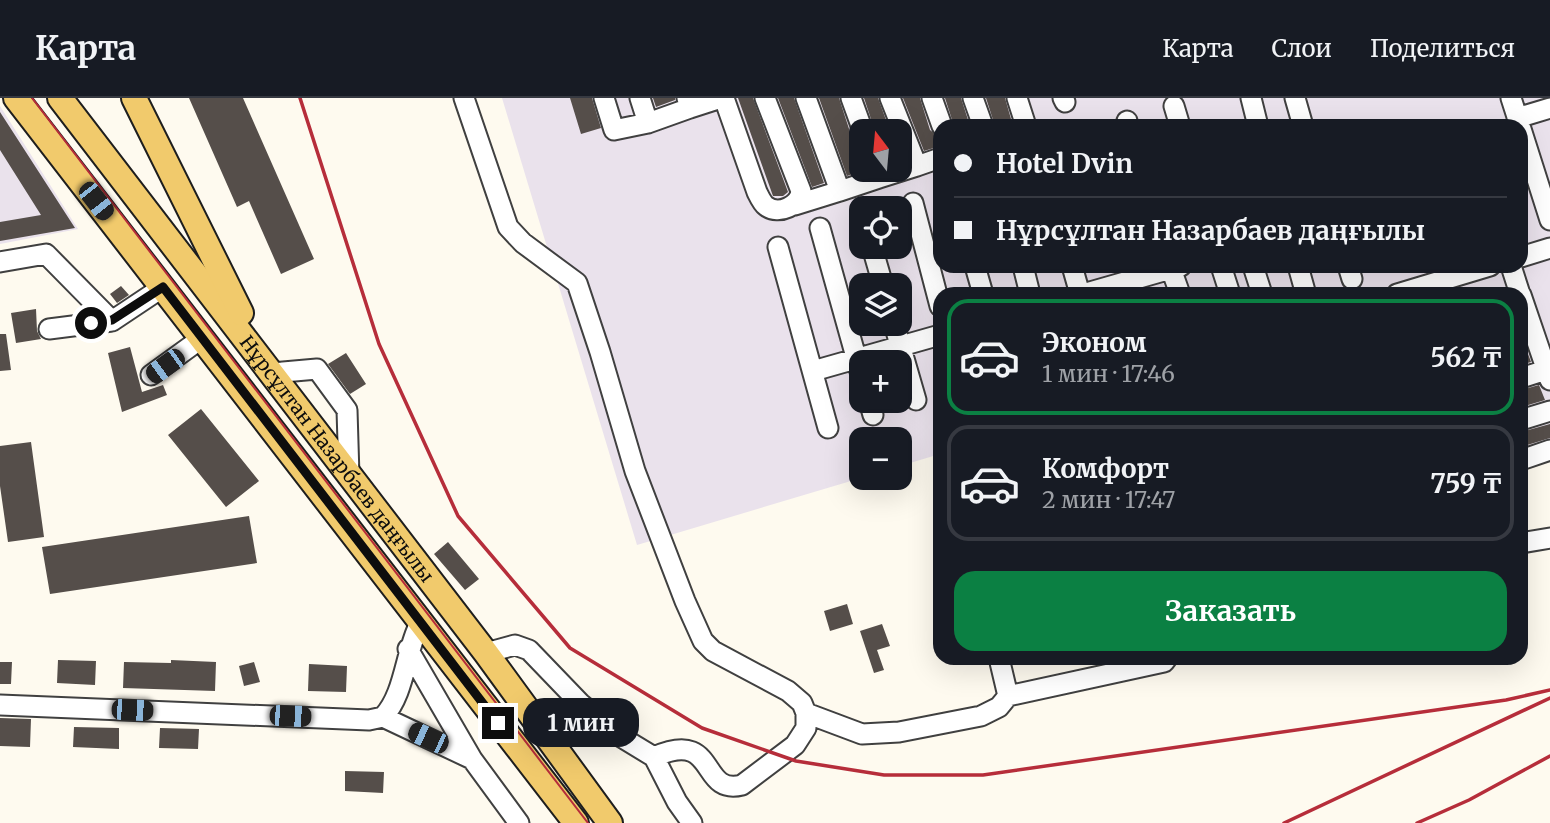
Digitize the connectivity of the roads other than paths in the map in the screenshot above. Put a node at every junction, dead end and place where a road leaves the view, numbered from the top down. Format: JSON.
{"nodes":[{"id":1,"x":16,"y":98,"type":"edge"},
{"id":2,"x":60,"y":98,"type":"edge"},
{"id":3,"x":134,"y":98,"type":"edge"},
{"id":4,"x":464,"y":98,"type":"edge"},
{"id":5,"x":604,"y":98,"type":"edge"},
{"id":6,"x":640,"y":98,"type":"edge"},
{"id":7,"x":722,"y":98,"type":"edge"},
{"id":8,"x":765,"y":98,"type":"edge"},
{"id":9,"x":806,"y":98,"type":"edge"},
{"id":10,"x":851,"y":98,"type":"edge"},
{"id":11,"x":890,"y":98,"type":"edge"},
{"id":12,"x":932,"y":98,"type":"edge"},
{"id":13,"x":973,"y":98,"type":"edge"},
{"id":14,"x":1017,"y":98,"type":"edge"},
{"id":15,"x":1251,"y":98,"type":"edge"},
{"id":16,"x":1295,"y":98,"type":"edge"},
{"id":17,"x":1511,"y":98,"type":"edge"},
{"id":18,"x":689,"y":103,"type":"edge"},
{"id":19,"x":1174,"y":106,"type":"dead end"},
{"id":20,"x":1550,"y":108,"type":"edge"},
{"id":21,"x":859,"y":119,"type":"edge"},
{"id":22,"x":940,"y":119,"type":"edge"},
{"id":23,"x":980,"y":119,"type":"edge"},
{"id":24,"x":1024,"y":119,"type":"edge"},
{"id":25,"x":1178,"y":119,"type":"edge"},
{"id":26,"x":1256,"y":119,"type":"edge"},
{"id":27,"x":1301,"y":119,"type":"edge"},
{"id":28,"x":1517,"y":119,"type":"edge"},
{"id":29,"x":1528,"y":119,"type":"edge"},
{"id":30,"x":648,"y":122,"type":"junction"},
{"id":31,"x":1528,"y":152,"type":"edge"},
{"id":32,"x":933,"y":160,"type":"edge"},
{"id":33,"x":917,"y":166,"type":"junction"},
{"id":34,"x":912,"y":167,"type":"edge"},
{"id":35,"x":860,"y":182,"type":"edge"},
{"id":36,"x":840,"y":191,"type":"junction"},
{"id":37,"x":913,"y":203,"type":"dead end"},
{"id":38,"x":794,"y":205,"type":"junction"},
{"id":39,"x":1550,"y":220,"type":"edge"},
{"id":40,"x":820,"y":228,"type":"dead end"},
{"id":41,"x":778,"y":247,"type":"dead end"},
{"id":42,"x":1550,"y":248,"type":"edge"},
{"id":43,"x":1528,"y":255,"type":"edge"},
{"id":44,"x":0,"y":262,"type":"edge"},
{"id":45,"x":1153,"y":273,"type":"edge"},
{"id":46,"x":1467,"y":273,"type":"edge"},
{"id":47,"x":1125,"y":281,"type":"edge"},
{"id":48,"x":163,"y":287,"type":"junction"},
{"id":49,"x":935,"y":287,"type":"edge"},
{"id":50,"x":1105,"y":287,"type":"edge"},
{"id":51,"x":1420,"y":287,"type":"edge"},
{"id":52,"x":112,"y":320,"type":"junction"},
{"id":53,"x":48,"y":329,"type":"dead end"},
{"id":54,"x":898,"y":336,"type":"edge"},
{"id":55,"x":933,"y":337,"type":"edge"},
{"id":56,"x":1528,"y":337,"type":"edge"},
{"id":57,"x":202,"y":338,"type":"junction"},
{"id":58,"x":901,"y":346,"type":"junction"},
{"id":59,"x":853,"y":350,"type":"edge"},
{"id":60,"x":893,"y":350,"type":"edge"},
{"id":61,"x":849,"y":368,"type":"edge"},
{"id":62,"x":813,"y":371,"type":"junction"},
{"id":63,"x":272,"y":373,"type":"junction"},
{"id":64,"x":1548,"y":375,"type":"edge"},
{"id":65,"x":151,"y":376,"type":"dead end"},
{"id":66,"x":1528,"y":376,"type":"edge"},
{"id":67,"x":916,"y":400,"type":"dead end"},
{"id":68,"x":1550,"y":411,"type":"edge"},
{"id":69,"x":1528,"y":418,"type":"edge"},
{"id":70,"x":828,"y":428,"type":"dead end"},
{"id":71,"x":1550,"y":450,"type":"edge"},
{"id":72,"x":1528,"y":458,"type":"edge"},
{"id":73,"x":349,"y":476,"type":"junction"},
{"id":74,"x":1550,"y":538,"type":"edge"},
{"id":75,"x":1528,"y":542,"type":"edge"},
{"id":76,"x":420,"y":623,"type":"junction"},
{"id":77,"x":408,"y":649,"type":"junction"},
{"id":78,"x":486,"y":653,"type":"junction"},
{"id":79,"x":1001,"y":665,"type":"edge"},
{"id":80,"x":1150,"y":665,"type":"edge"},
{"id":81,"x":1009,"y":696,"type":"junction"},
{"id":82,"x":0,"y":705,"type":"edge"},
{"id":83,"x":806,"y":713,"type":"junction"},
{"id":84,"x":383,"y":717,"type":"junction"},
{"id":85,"x":654,"y":757,"type":"junction"},
{"id":86,"x":472,"y":759,"type":"junction"},
{"id":87,"x":519,"y":823,"type":"edge"},
{"id":88,"x":576,"y":823,"type":"edge"},
{"id":89,"x":610,"y":823,"type":"edge"},
{"id":90,"x":692,"y":823,"type":"edge"}],
"edges":[{"from":1,"to":48,"type":"main road","name":"Нұрсұлтан Назарбаев даңғылы"},
{"from":2,"to":63,"type":"main road","name":"Нұрсұлтан Назарбаев даңғылы"},
{"from":3,"to":63,"type":"main road"},
{"from":4,"to":83,"type":"street"},
{"from":5,"to":30,"type":"street"},
{"from":6,"to":30,"type":"street"},
{"from":7,"to":18,"type":"street"},
{"from":7,"to":38,"type":"street"},
{"from":8,"to":38,"type":"street"},
{"from":9,"to":36,"type":"street"},
{"from":10,"to":21,"type":"street"},
{"from":11,"to":33,"type":"street"},
{"from":12,"to":22,"type":"street"},
{"from":13,"to":23,"type":"street"},
{"from":14,"to":24,"type":"street"},
{"from":15,"to":26,"type":"street"},
{"from":16,"to":27,"type":"street"},
{"from":17,"to":28,"type":"street"},
{"from":18,"to":30,"type":"street"},
{"from":19,"to":25,"type":"street"},
{"from":20,"to":29,"type":"street"},
{"from":31,"to":39,"type":"street"},
{"from":32,"to":33,"type":"street"},
{"from":33,"to":34,"type":"street"},
{"from":35,"to":36,"type":"street"},
{"from":36,"to":38,"type":"street"},
{"from":37,"to":49,"type":"street"},
{"from":40,"to":59,"type":"street"},
{"from":41,"to":62,"type":"street"},
{"from":42,"to":43,"type":"street"},
{"from":44,"to":52,"type":"street"},
{"from":45,"to":47,"type":"street"},
{"from":46,"to":51,"type":"street"},
{"from":47,"to":50,"type":"street"},
{"from":48,"to":52,"type":"street"},
{"from":48,"to":57,"type":"main road","name":"Нұрсұлтан Назарбаев даңғылы"},
{"from":52,"to":53,"type":"street"},
{"from":54,"to":58,"type":"street"},
{"from":55,"to":58,"type":"street"},
{"from":56,"to":64,"type":"street"},
{"from":57,"to":65,"type":"street"},
{"from":57,"to":76,"type":"main road","name":"Нұрсұлтан Назарбаев даңғылы"},
{"from":58,"to":60,"type":"street"},
{"from":58,"to":67,"type":"street"},
{"from":61,"to":62,"type":"street"},
{"from":62,"to":70,"type":"street"},
{"from":63,"to":73,"type":"main road","name":"Нұрсұлтан Назарбаев даңғылы"},
{"from":63,"to":73,"type":"street"},
{"from":64,"to":66,"type":"street"},
{"from":68,"to":69,"type":"street"},
{"from":71,"to":72,"type":"street"},
{"from":73,"to":78,"type":"main road","name":"Нұрсұлтан Назарбаев даңғылы"},
{"from":74,"to":75,"type":"street"},
{"from":76,"to":77,"type":"street"},
{"from":76,"to":88,"type":"main road","name":"Нұрсұлтан Назарбаев даңғылы"},
{"from":77,"to":84,"type":"street"},
{"from":77,"to":86,"type":"street"},
{"from":78,"to":85,"type":"street"},
{"from":78,"to":89,"type":"main road","name":"Нұрсұлтан Назарбаев даңғылы"},
{"from":79,"to":81,"type":"street"},
{"from":80,"to":81,"type":"street"},
{"from":81,"to":83,"type":"street"},
{"from":82,"to":84,"type":"street"},
{"from":83,"to":85,"type":"street"},
{"from":84,"to":86,"type":"street"},
{"from":85,"to":90,"type":"street"},
{"from":86,"to":87,"type":"street"}]}
